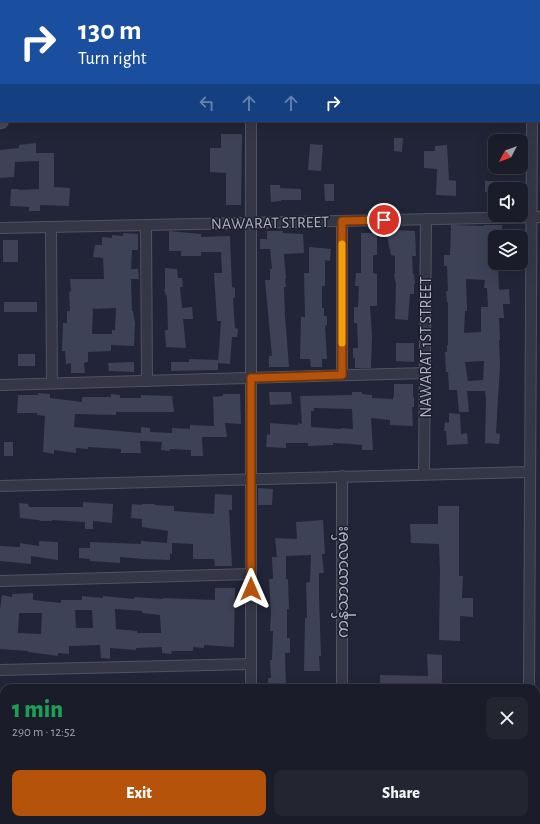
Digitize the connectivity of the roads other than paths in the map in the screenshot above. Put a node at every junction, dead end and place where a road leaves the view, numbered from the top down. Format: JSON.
{"nodes":[{"id":1,"x":251,"y":122,"type":"edge"},
{"id":2,"x":532,"y":122,"type":"edge"},
{"id":3,"x":536,"y":217,"type":"edge"},
{"id":4,"x":426,"y":219,"type":"junction"},
{"id":5,"x":342,"y":221,"type":"junction"},
{"id":6,"x":251,"y":223,"type":"junction"},
{"id":7,"x":146,"y":225,"type":"junction"},
{"id":8,"x":51,"y":227,"type":"junction"},
{"id":9,"x":0,"y":228,"type":"edge"},
{"id":10,"x":424,"y":373,"type":"junction"},
{"id":11,"x":342,"y":375,"type":"junction"},
{"id":12,"x":251,"y":378,"type":"junction"},
{"id":13,"x":147,"y":381,"type":"junction"},
{"id":14,"x":52,"y":383,"type":"junction"},
{"id":15,"x":0,"y":385,"type":"edge"},
{"id":16,"x":530,"y":472,"type":"junction"},
{"id":17,"x":424,"y":474,"type":"junction"},
{"id":18,"x":342,"y":476,"type":"junction"},
{"id":19,"x":251,"y":479,"type":"junction"},
{"id":20,"x":0,"y":486,"type":"edge"},
{"id":21,"x":251,"y":574,"type":"junction"},
{"id":22,"x":0,"y":581,"type":"edge"},
{"id":23,"x":530,"y":641,"type":"junction"},
{"id":24,"x":540,"y":641,"type":"edge"},
{"id":25,"x":251,"y":664,"type":"junction"},
{"id":26,"x":0,"y":670,"type":"edge"},
{"id":27,"x":251,"y":684,"type":"edge"},
{"id":28,"x":342,"y":684,"type":"edge"},
{"id":29,"x":529,"y":684,"type":"edge"}],
"edges":[{"from":1,"to":6,"type":"street"},
{"from":2,"to":3,"type":"street"},
{"from":3,"to":4,"type":"street","name":"NAWARAT STREET"},
{"from":3,"to":16,"type":"street"},
{"from":4,"to":5,"type":"street","name":"NAWARAT STREET"},
{"from":4,"to":10,"type":"street","name":"NAWARAT 1ST STREET"},
{"from":5,"to":6,"type":"street","name":"NAWARAT STREET"},
{"from":5,"to":11,"type":"street"},
{"from":6,"to":7,"type":"street","name":"NAWARAT STREET"},
{"from":6,"to":12,"type":"street"},
{"from":7,"to":8,"type":"street","name":"NAWARAT STREET"},
{"from":7,"to":13,"type":"street"},
{"from":8,"to":9,"type":"street","name":"NAWARAT STREET"},
{"from":8,"to":14,"type":"street"},
{"from":10,"to":11,"type":"street"},
{"from":10,"to":17,"type":"street","name":"NAWARAT 1ST STREET"},
{"from":11,"to":12,"type":"street"},
{"from":12,"to":13,"type":"street"},
{"from":12,"to":19,"type":"street"},
{"from":13,"to":14,"type":"street"},
{"from":14,"to":15,"type":"street"},
{"from":16,"to":17,"type":"street"},
{"from":16,"to":23,"type":"street"},
{"from":17,"to":18,"type":"street"},
{"from":18,"to":19,"type":"street"},
{"from":18,"to":28,"type":"street","name":"ကန်သာယာလမ်း"},
{"from":19,"to":20,"type":"street"},
{"from":19,"to":21,"type":"street"},
{"from":21,"to":22,"type":"street"},
{"from":21,"to":25,"type":"street"},
{"from":23,"to":24,"type":"street"},
{"from":23,"to":29,"type":"street"},
{"from":25,"to":26,"type":"street"},
{"from":25,"to":27,"type":"street"}]}
